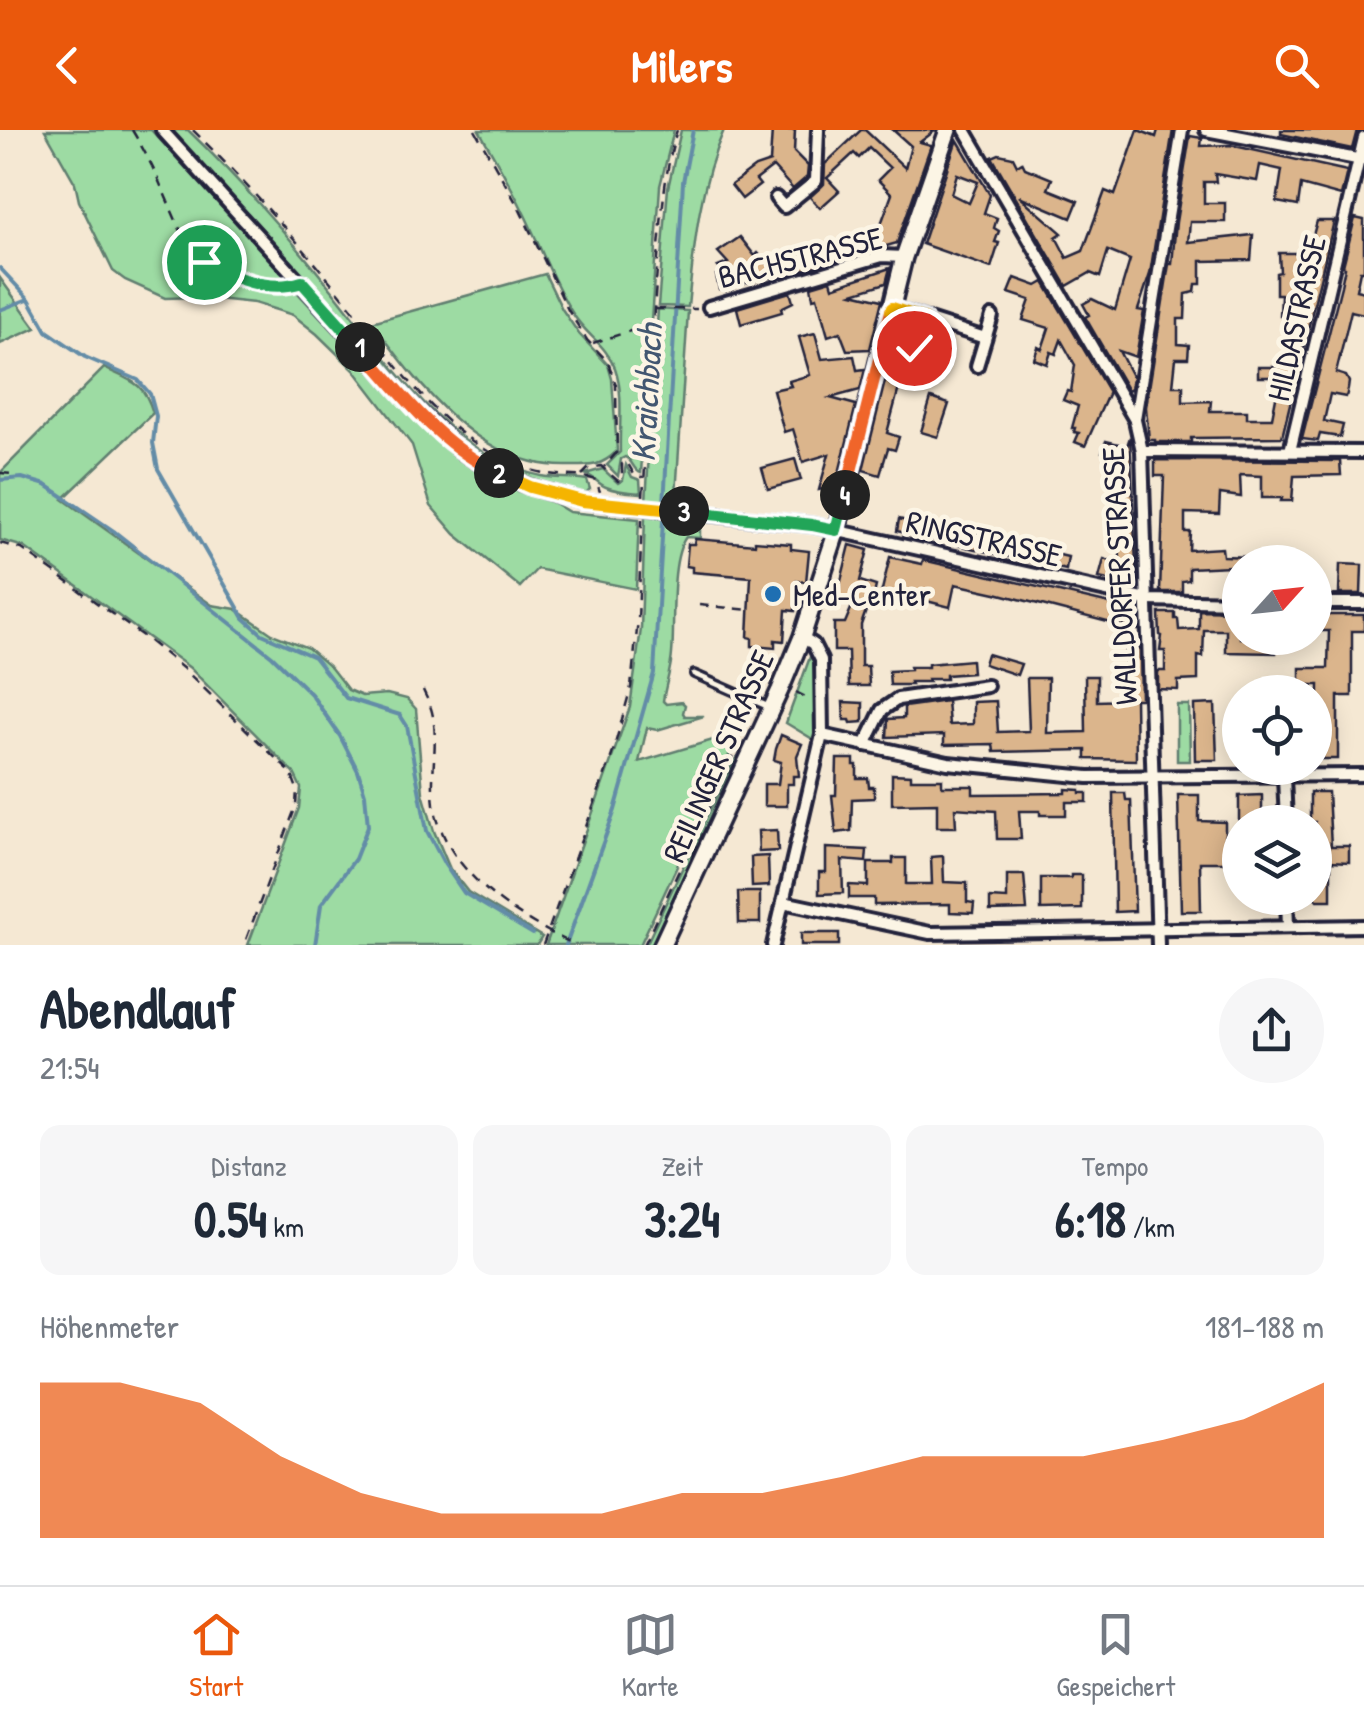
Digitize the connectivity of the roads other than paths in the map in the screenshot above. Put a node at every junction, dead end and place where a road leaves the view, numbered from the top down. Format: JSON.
{"nodes":[{"id":1,"x":162,"y":130,"type":"edge"},
{"id":2,"x":818,"y":130,"type":"edge"},
{"id":3,"x":948,"y":130,"type":"edge"},
{"id":4,"x":965,"y":130,"type":"edge"},
{"id":5,"x":1182,"y":130,"type":"edge"},
{"id":6,"x":1206,"y":130,"type":"edge"},
{"id":7,"x":1364,"y":138,"type":"edge"},
{"id":8,"x":1361,"y":160,"type":"edge"},
{"id":9,"x":776,"y":198,"type":"dead end"},
{"id":10,"x":904,"y":257,"type":"junction"},
{"id":11,"x":708,"y":307,"type":"dead end"},
{"id":12,"x":892,"y":308,"type":"junction"},
{"id":13,"x":992,"y":316,"type":"dead end"},
{"id":14,"x":924,"y":319,"type":"junction"},
{"id":15,"x":985,"y":338,"type":"junction"},
{"id":16,"x":914,"y":348,"type":"dead end"},
{"id":17,"x":977,"y":366,"type":"dead end"},
{"id":18,"x":1135,"y":420,"type":"junction"},
{"id":19,"x":1142,"y":451,"type":"junction"},
{"id":20,"x":1290,"y":451,"type":"junction"},
{"id":21,"x":1364,"y":452,"type":"edge"},
{"id":22,"x":836,"y":530,"type":"junction"},
{"id":23,"x":1146,"y":600,"type":"junction"},
{"id":24,"x":1222,"y":602,"type":"edge"},
{"id":25,"x":1332,"y":602,"type":"edge"},
{"id":26,"x":1364,"y":603,"type":"edge"},
{"id":27,"x":802,"y":637,"type":"junction"},
{"id":28,"x":694,"y":674,"type":"dead end"},
{"id":29,"x":988,"y":686,"type":"dead end"},
{"id":30,"x":746,"y":695,"type":"junction"},
{"id":31,"x":772,"y":708,"type":"junction"},
{"id":32,"x":728,"y":724,"type":"dead end"},
{"id":33,"x":822,"y":735,"type":"junction"},
{"id":34,"x":865,"y":745,"type":"junction"},
{"id":35,"x":1332,"y":774,"type":"edge"},
{"id":36,"x":1364,"y":775,"type":"edge"},
{"id":37,"x":1222,"y":776,"type":"edge"},
{"id":38,"x":1153,"y":777,"type":"junction"},
{"id":39,"x":782,"y":902,"type":"junction"},
{"id":40,"x":1288,"y":915,"type":"edge"},
{"id":41,"x":1364,"y":926,"type":"edge"},
{"id":42,"x":1288,"y":927,"type":"junction"},
{"id":43,"x":1158,"y":929,"type":"junction"},
{"id":44,"x":662,"y":945,"type":"edge"},
{"id":45,"x":772,"y":945,"type":"edge"},
{"id":46,"x":1158,"y":945,"type":"edge"}],
"edges":[{"from":1,"to":22,"type":"street","name":"RINGSTRASSE","bridge":true},
{"from":2,"to":9,"type":"street"},
{"from":3,"to":10,"type":"main road","name":"REILINGER STRASSE"},
{"from":4,"to":18,"type":"street","name":"WALLDORFER STRASSE"},
{"from":5,"to":18,"type":"street"},
{"from":6,"to":8,"type":"street"},
{"from":7,"to":8,"type":"street","name":"HILDASTRASSE"},
{"from":8,"to":20,"type":"street","name":"HILDASTRASSE"},
{"from":10,"to":11,"type":"street","name":"BACHSTRASSE"},
{"from":10,"to":12,"type":"main road","name":"REILINGER STRASSE"},
{"from":12,"to":14,"type":"street"},
{"from":12,"to":22,"type":"main road","name":"REILINGER STRASSE"},
{"from":13,"to":15,"type":"street"},
{"from":14,"to":15,"type":"street"},
{"from":14,"to":16,"type":"street"},
{"from":15,"to":17,"type":"street"},
{"from":18,"to":19,"type":"street","name":"WALLDORFER STRASSE"},
{"from":19,"to":20,"type":"street"},
{"from":19,"to":23,"type":"street","name":"WALLDORFER STRASSE"},
{"from":20,"to":21,"type":"street"},
{"from":22,"to":23,"type":"street","name":"RINGSTRASSE"},
{"from":22,"to":27,"type":"main road","name":"REILINGER STRASSE"},
{"from":23,"to":24,"type":"street","name":"RINGSTRASSE"},
{"from":23,"to":38,"type":"street","name":"WALLDORFER STRASSE"},
{"from":25,"to":26,"type":"street"},
{"from":27,"to":31,"type":"main road","name":"REILINGER STRASSE"},
{"from":27,"to":33,"type":"street"},
{"from":28,"to":30,"type":"lane"},
{"from":29,"to":34,"type":"street"},
{"from":30,"to":31,"type":"lane"},
{"from":30,"to":32,"type":"lane"},
{"from":31,"to":44,"type":"main road","name":"REILINGER STRASSE"},
{"from":33,"to":34,"type":"street"},
{"from":33,"to":39,"type":"street"},
{"from":34,"to":38,"type":"street"},
{"from":35,"to":36,"type":"street"},
{"from":37,"to":38,"type":"street"},
{"from":38,"to":43,"type":"street","name":"WALLDORFER STRASSE"},
{"from":39,"to":43,"type":"street"},
{"from":39,"to":45,"type":"street"},
{"from":40,"to":42,"type":"street"},
{"from":41,"to":42,"type":"street"},
{"from":42,"to":43,"type":"street"},
{"from":43,"to":46,"type":"street","name":"WALLDORFER STRASSE"}]}
